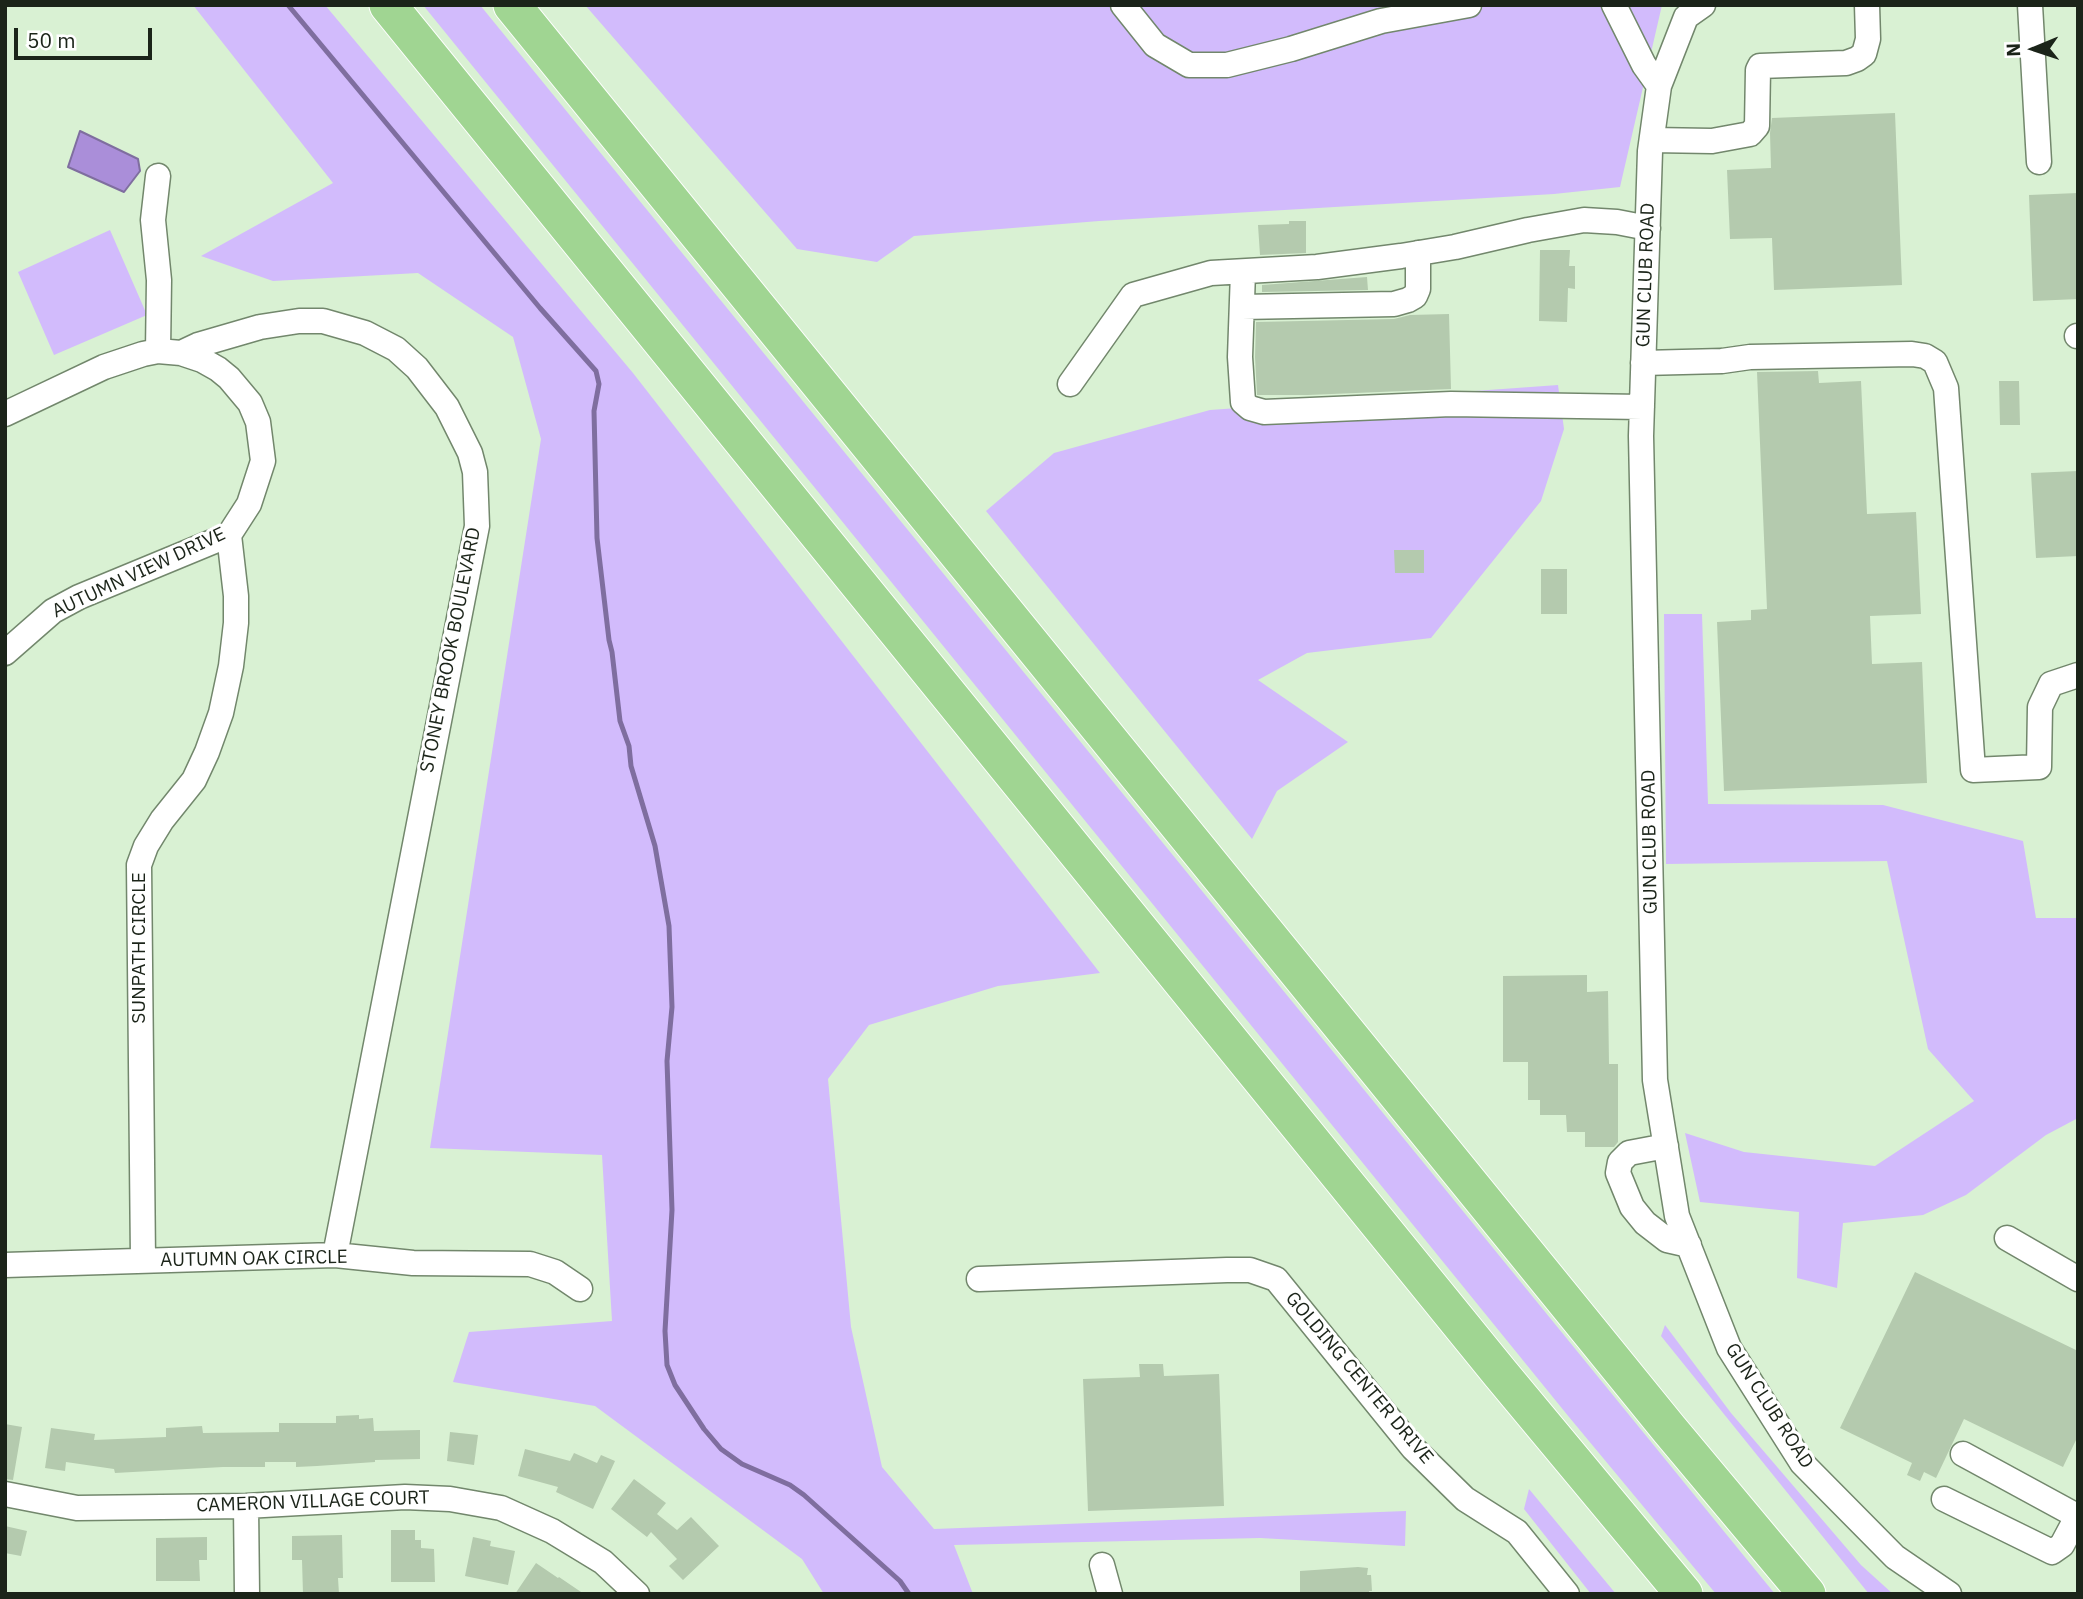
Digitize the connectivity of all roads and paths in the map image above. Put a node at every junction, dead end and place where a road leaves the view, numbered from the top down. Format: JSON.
{"nodes":[{"id":1,"x":388,"y":5,"type":"edge"},
{"id":2,"x":512,"y":5,"type":"edge"},
{"id":3,"x":1123,"y":5,"type":"edge"},
{"id":4,"x":1469,"y":5,"type":"edge"},
{"id":5,"x":1614,"y":5,"type":"edge"},
{"id":6,"x":1703,"y":5,"type":"edge"},
{"id":7,"x":1867,"y":5,"type":"edge"},
{"id":8,"x":2030,"y":5,"type":"edge"},
{"id":9,"x":1660,"y":86,"type":"junction"},
{"id":10,"x":1652,"y":140,"type":"junction"},
{"id":11,"x":2039,"y":162,"type":"dead end"},
{"id":12,"x":158,"y":176,"type":"dead end"},
{"id":13,"x":1648,"y":228,"type":"junction"},
{"id":14,"x":1418,"y":253,"type":"junction"},
{"id":15,"x":1243,"y":272,"type":"junction"},
{"id":16,"x":1242,"y":307,"type":"junction"},
{"id":17,"x":170,"y":352,"type":"junction"},
{"id":18,"x":1643,"y":363,"type":"junction"},
{"id":19,"x":1070,"y":384,"type":"dead end"},
{"id":20,"x":1642,"y":407,"type":"junction"},
{"id":21,"x":5,"y":414,"type":"edge"},
{"id":22,"x":229,"y":535,"type":"junction"},
{"id":23,"x":5,"y":653,"type":"edge"},
{"id":24,"x":2078,"y":676,"type":"edge"},
{"id":25,"x":1666,"y":1146,"type":"junction"},
{"id":26,"x":2007,"y":1238,"type":"dead end"},
{"id":27,"x":1689,"y":1245,"type":"junction"},
{"id":28,"x":335,"y":1255,"type":"junction"},
{"id":29,"x":143,"y":1260,"type":"junction"},
{"id":30,"x":5,"y":1265,"type":"edge"},
{"id":31,"x":979,"y":1279,"type":"dead end"},
{"id":32,"x":2078,"y":1279,"type":"edge"},
{"id":33,"x":580,"y":1289,"type":"dead end"},
{"id":34,"x":1963,"y":1454,"type":"dead end"},
{"id":35,"x":5,"y":1494,"type":"edge"},
{"id":36,"x":1944,"y":1499,"type":"dead end"},
{"id":37,"x":246,"y":1506,"type":"junction"},
{"id":38,"x":2077,"y":1516,"type":"edge"},
{"id":39,"x":1102,"y":1565,"type":"dead end"},
{"id":40,"x":247,"y":1594,"type":"edge"},
{"id":41,"x":637,"y":1594,"type":"edge"},
{"id":42,"x":1110,"y":1594,"type":"edge"},
{"id":43,"x":1567,"y":1594,"type":"edge"},
{"id":44,"x":1684,"y":1594,"type":"edge"},
{"id":45,"x":1807,"y":1594,"type":"edge"},
{"id":46,"x":1949,"y":1594,"type":"edge"}],
"edges":[{"from":1,"to":44,"type":"highway"},
{"from":2,"to":45,"type":"highway"},
{"from":3,"to":4,"type":"street"},
{"from":5,"to":9,"type":"street"},
{"from":6,"to":9,"type":"street","name":"GUN CLUB ROAD"},
{"from":7,"to":10,"type":"street"},
{"from":8,"to":11,"type":"street"},
{"from":9,"to":10,"type":"street","name":"GUN CLUB ROAD"},
{"from":10,"to":13,"type":"street","name":"GUN CLUB ROAD"},
{"from":12,"to":17,"type":"street"},
{"from":13,"to":14,"type":"street"},
{"from":13,"to":18,"type":"street","name":"GUN CLUB ROAD"},
{"from":14,"to":15,"type":"street"},
{"from":14,"to":16,"type":"street"},
{"from":15,"to":16,"type":"street"},
{"from":15,"to":19,"type":"street"},
{"from":16,"to":20,"type":"street"},
{"from":17,"to":21,"type":"street","name":"STONEY BROOK BOULEVARD"},
{"from":17,"to":22,"type":"street","name":"AUTUMN VIEW DRIVE"},
{"from":17,"to":28,"type":"street","name":"STONEY BROOK BOULEVARD"},
{"from":18,"to":20,"type":"street","name":"GUN CLUB ROAD"},
{"from":18,"to":24,"type":"street"},
{"from":20,"to":25,"type":"street","name":"GUN CLUB ROAD"},
{"from":22,"to":23,"type":"street","name":"AUTUMN VIEW DRIVE"},
{"from":22,"to":29,"type":"street","name":"SUNPATH CIRCLE"},
{"from":25,"to":27,"type":"street","name":"GUN CLUB ROAD"},
{"from":25,"to":27,"type":"street"},
{"from":26,"to":32,"type":"street"},
{"from":27,"to":46,"type":"street","name":"GUN CLUB ROAD"},
{"from":28,"to":29,"type":"street","name":"AUTUMN OAK CIRCLE"},
{"from":28,"to":33,"type":"street","name":"AUTUMN OAK CIRCLE"},
{"from":29,"to":30,"type":"street","name":"AUTUMN OAK CIRCLE"},
{"from":31,"to":43,"type":"street","name":"GOLDING CENTER DRIVE"},
{"from":34,"to":38,"type":"street"},
{"from":35,"to":37,"type":"street","name":"CAMERON VILLAGE COURT"},
{"from":36,"to":38,"type":"street"},
{"from":37,"to":40,"type":"street"},
{"from":37,"to":41,"type":"street","name":"CAMERON VILLAGE COURT"},
{"from":39,"to":42,"type":"street"}]}
